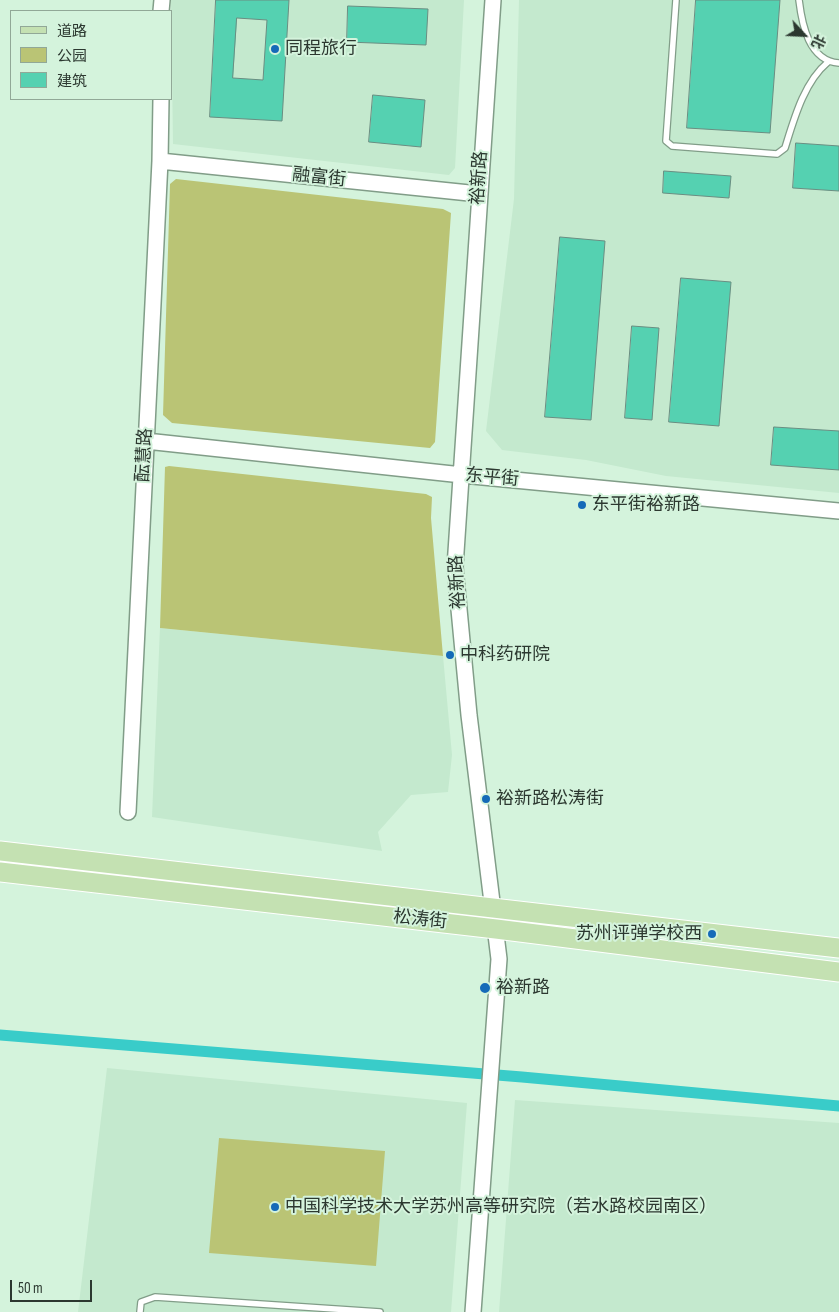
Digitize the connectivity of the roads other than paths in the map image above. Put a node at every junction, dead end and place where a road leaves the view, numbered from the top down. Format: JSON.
{"nodes":[{"id":1,"x":493,"y":0,"type":"edge"},
{"id":2,"x":676,"y":0,"type":"edge"},
{"id":3,"x":799,"y":0,"type":"edge"},
{"id":4,"x":828,"y":62,"type":"junction"},
{"id":5,"x":839,"y":63,"type":"edge"},
{"id":6,"x":161,"y":100,"type":"edge"},
{"id":7,"x":160,"y":161,"type":"junction"},
{"id":8,"x":479,"y":194,"type":"junction"},
{"id":9,"x":146,"y":441,"type":"junction"},
{"id":10,"x":462,"y":476,"type":"junction"},
{"id":11,"x":839,"y":511,"type":"edge"},
{"id":12,"x":128,"y":812,"type":"dead end"},
{"id":13,"x":0,"y":851,"type":"edge"},
{"id":14,"x":0,"y":872,"type":"edge"},
{"id":15,"x":493,"y":908,"type":"junction"},
{"id":16,"x":496,"y":929,"type":"junction"},
{"id":17,"x":839,"y":948,"type":"edge"},
{"id":18,"x":839,"y":972,"type":"edge"},
{"id":19,"x":140,"y":1312,"type":"edge"},
{"id":20,"x":373,"y":1312,"type":"edge"},
{"id":21,"x":380,"y":1312,"type":"edge"},
{"id":22,"x":472,"y":1312,"type":"edge"}],
"edges":[{"from":1,"to":8,"type":"street","name":"裕新路"},
{"from":2,"to":4,"type":"lane"},
{"from":3,"to":4,"type":"lane"},
{"from":4,"to":5,"type":"lane"},
{"from":6,"to":7,"type":"street","name":"酝慧路"},
{"from":7,"to":8,"type":"street","name":"融富街"},
{"from":7,"to":9,"type":"street","name":"酝慧路"},
{"from":8,"to":10,"type":"street","name":"裕新路"},
{"from":9,"to":10,"type":"street","name":"东平街"},
{"from":9,"to":12,"type":"street","name":"酝慧路"},
{"from":10,"to":11,"type":"street","name":"东平街"},
{"from":10,"to":15,"type":"street","name":"裕新路"},
{"from":13,"to":15,"type":"main road","name":"松涛街"},
{"from":14,"to":16,"type":"main road","name":"松涛街"},
{"from":15,"to":16,"type":"street","name":"裕新路"},
{"from":15,"to":17,"type":"main road","name":"松涛街"},
{"from":16,"to":18,"type":"main road","name":"松涛街"},
{"from":16,"to":22,"type":"street","name":"裕新路"},
{"from":19,"to":20,"type":"lane"},
{"from":20,"to":21,"type":"lane"}]}
